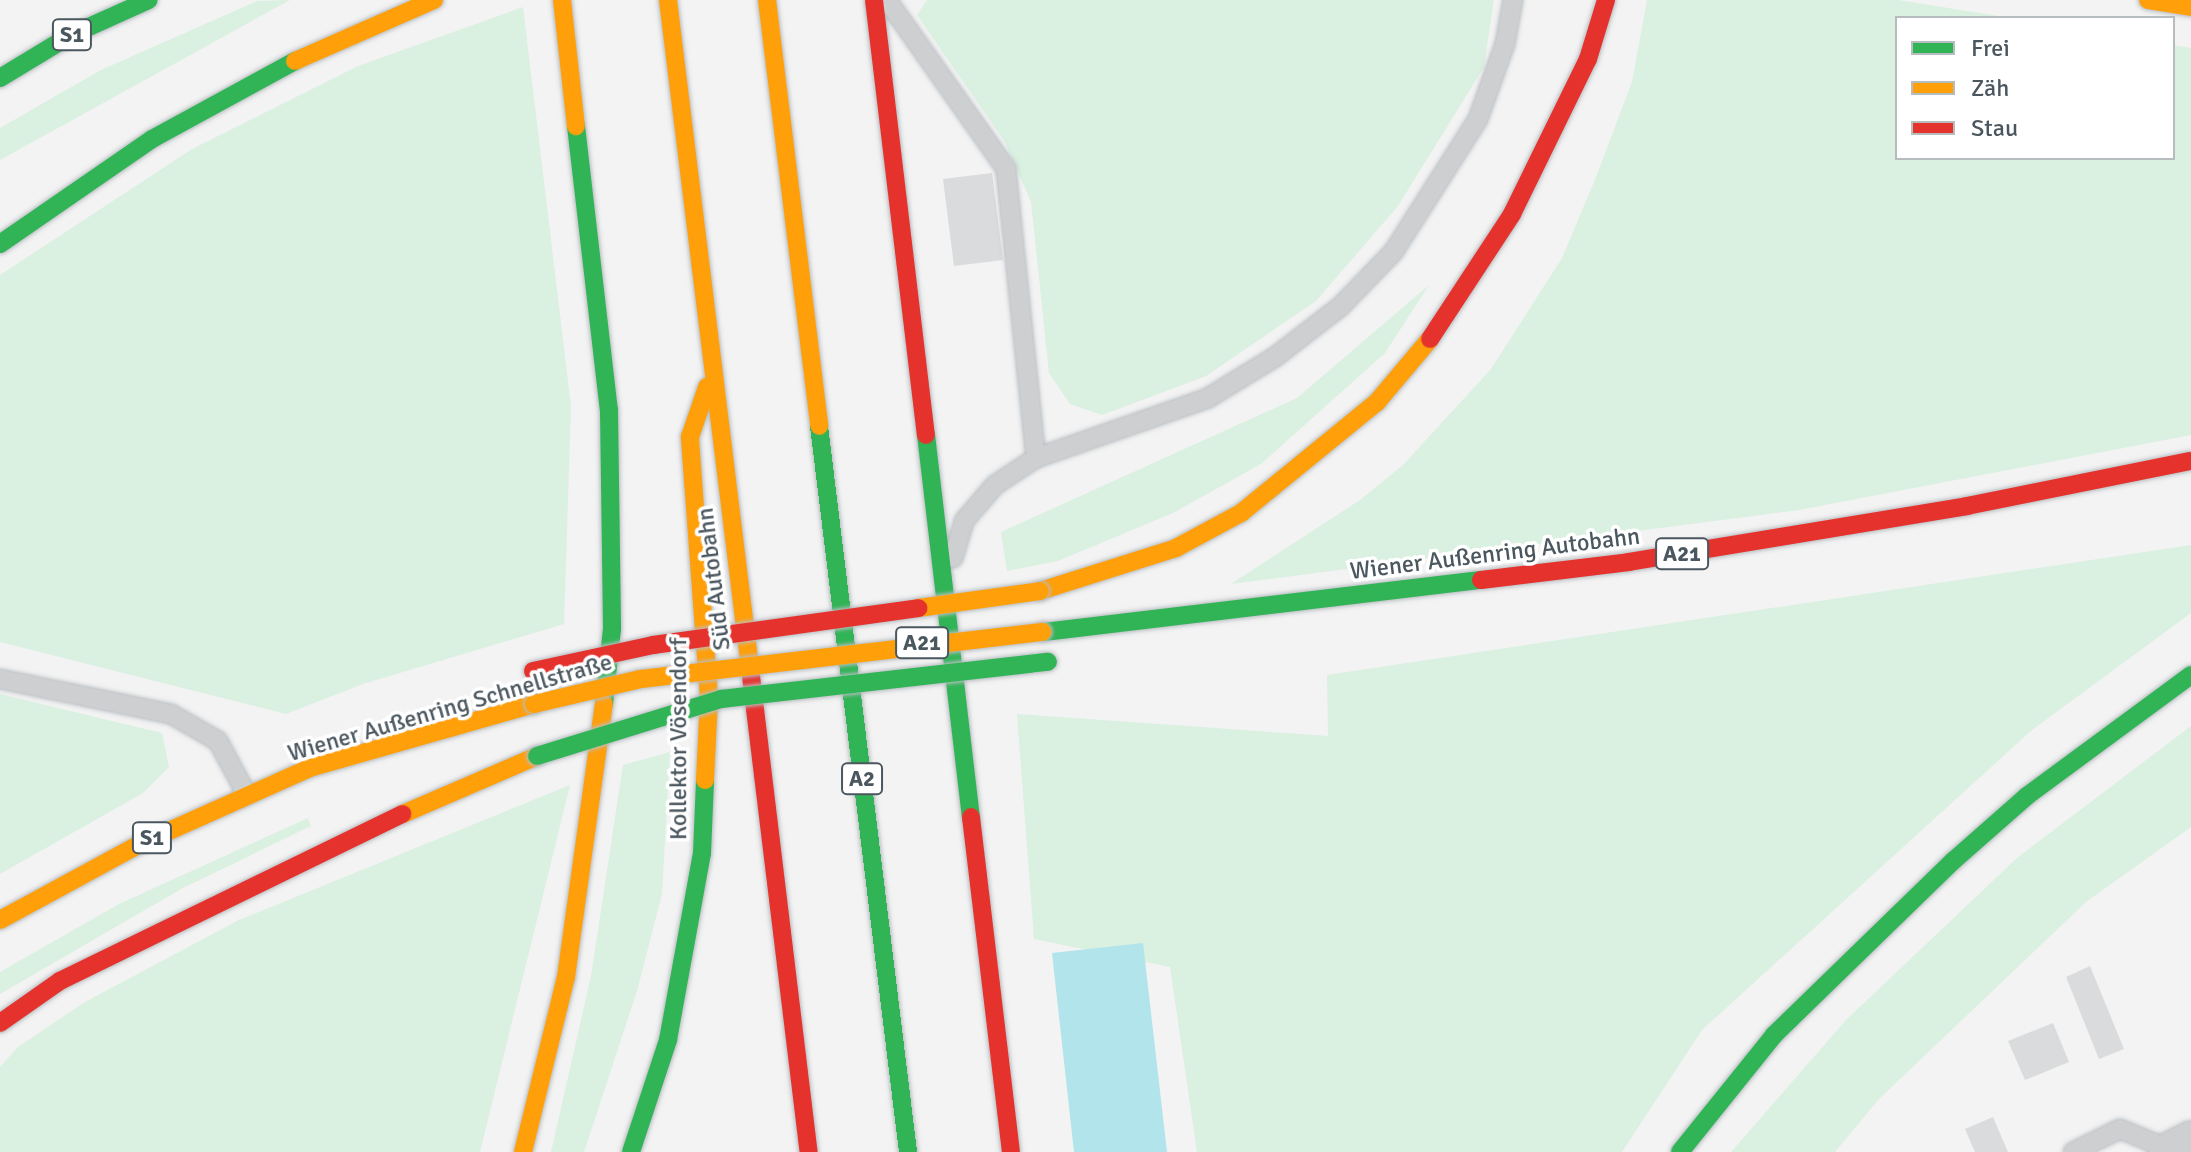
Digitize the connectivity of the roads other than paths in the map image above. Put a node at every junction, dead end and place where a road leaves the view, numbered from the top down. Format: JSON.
{"nodes":[{"id":1,"x":149,"y":0,"type":"edge"},
{"id":2,"x":434,"y":0,"type":"edge"},
{"id":3,"x":562,"y":0,"type":"edge"},
{"id":4,"x":668,"y":0,"type":"edge"},
{"id":5,"x":767,"y":0,"type":"edge"},
{"id":6,"x":874,"y":0,"type":"edge"},
{"id":7,"x":887,"y":0,"type":"edge"},
{"id":8,"x":1513,"y":0,"type":"edge"},
{"id":9,"x":1606,"y":0,"type":"edge"},
{"id":10,"x":2148,"y":0,"type":"edge"},
{"id":11,"x":2191,"y":7,"type":"edge"},
{"id":12,"x":1580,"y":15,"type":"dead end"},
{"id":13,"x":0,"y":78,"type":"edge"},
{"id":14,"x":1564,"y":104,"type":"junction"},
{"id":15,"x":0,"y":244,"type":"edge"},
{"id":16,"x":713,"y":369,"type":"junction"},
{"id":17,"x":1036,"y":458,"type":"junction"},
{"id":18,"x":2191,"y":461,"type":"edge"},
{"id":19,"x":943,"y":594,"type":"junction"},
{"id":20,"x":1170,"y":618,"type":"junction"},
{"id":21,"x":1089,"y":647,"type":"dead end"},
{"id":22,"x":800,"y":657,"type":"joint"},
{"id":23,"x":1055,"y":659,"type":"dead end"},
{"id":24,"x":526,"y":674,"type":"dead end"},
{"id":25,"x":2191,"y":675,"type":"edge"},
{"id":26,"x":0,"y":679,"type":"edge"},
{"id":27,"x":437,"y":711,"type":"dead end"},
{"id":28,"x":310,"y":768,"type":"junction"},
{"id":29,"x":247,"y":795,"type":"junction"},
{"id":30,"x":0,"y":920,"type":"edge"},
{"id":31,"x":0,"y":1023,"type":"edge"},
{"id":32,"x":2176,"y":1148,"type":"edge"},
{"id":33,"x":523,"y":1152,"type":"edge"},
{"id":34,"x":631,"y":1152,"type":"edge"},
{"id":35,"x":809,"y":1152,"type":"edge"},
{"id":36,"x":908,"y":1152,"type":"edge"},
{"id":37,"x":1011,"y":1152,"type":"edge"},
{"id":38,"x":1680,"y":1152,"type":"edge"},
{"id":39,"x":2073,"y":1152,"type":"edge"}],
"edges":[{"from":1,"to":13,"type":"highway","number":"S1"},
{"from":2,"to":15,"type":"highway"},
{"from":3,"to":33,"type":"highway"},
{"from":4,"to":16,"type":"highway","name":"Süd Autobahn"},
{"from":5,"to":36,"type":"highway","number":"A2"},
{"from":6,"to":19,"type":"highway"},
{"from":7,"to":17,"type":"lane"},
{"from":8,"to":17,"type":"lane"},
{"from":9,"to":14,"type":"highway"},
{"from":10,"to":11,"type":"highway"},
{"from":12,"to":14,"type":"highway"},
{"from":14,"to":24,"type":"highway","bridge":true},
{"from":16,"to":34,"type":"highway","name":"Kollektor Vösendorf"},
{"from":16,"to":35,"type":"highway","name":"Süd Autobahn"},
{"from":17,"to":19,"type":"lane"},
{"from":18,"to":20,"type":"highway","name":"Wiener Außenring Autobahn","number":"A21"},
{"from":19,"to":37,"type":"highway"},
{"from":20,"to":21,"type":"highway"},
{"from":20,"to":22,"type":"highway","name":"Wiener Außenring Autobahn","number":"A21","bridge":true},
{"from":22,"to":28,"type":"highway","name":"Wiener Außenring Schnellstraße","number":"S1","bridge":true},
{"from":23,"to":31,"type":"highway","bridge":true},
{"from":25,"to":38,"type":"highway"},
{"from":26,"to":29,"type":"lane"},
{"from":27,"to":28,"type":"highway"},
{"from":28,"to":29,"type":"highway","name":"Wiener Außenring Schnellstraße","number":"S1"},
{"from":29,"to":30,"type":"highway","name":"Wiener Außenring Schnellstraße","number":"S1"},
{"from":32,"to":39,"type":"lane"}]}
